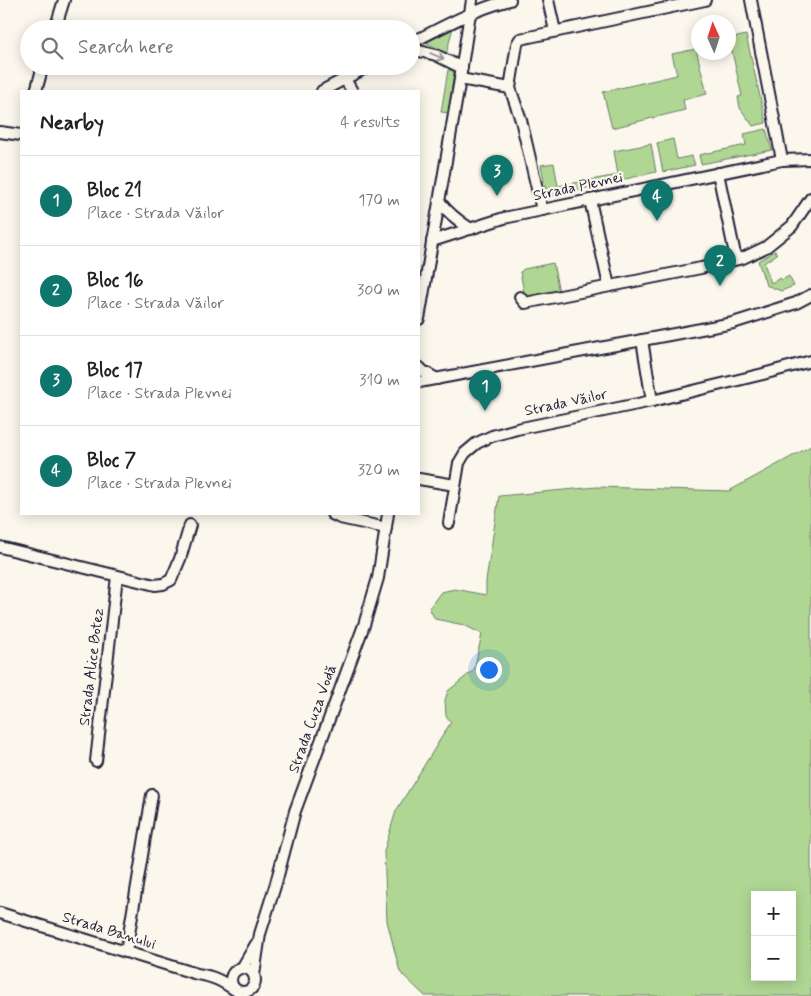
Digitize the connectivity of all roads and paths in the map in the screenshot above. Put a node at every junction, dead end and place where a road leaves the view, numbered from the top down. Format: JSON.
{"nodes":[{"id":1,"x":64,"y":0,"type":"edge"},
{"id":2,"x":472,"y":0,"type":"edge"},
{"id":3,"x":510,"y":0,"type":"edge"},
{"id":4,"x":548,"y":0,"type":"edge"},
{"id":5,"x":705,"y":0,"type":"edge"},
{"id":6,"x":751,"y":0,"type":"edge"},
{"id":7,"x":469,"y":13,"type":"junction"},
{"id":8,"x":58,"y":20,"type":"edge"},
{"id":9,"x":555,"y":31,"type":"junction"},
{"id":10,"x":420,"y":38,"type":"edge"},
{"id":11,"x":420,"y":50,"type":"edge"},
{"id":12,"x":462,"y":68,"type":"junction"},
{"id":13,"x":41,"y":75,"type":"edge"},
{"id":14,"x":350,"y":75,"type":"edge"},
{"id":15,"x":345,"y":79,"type":"junction"},
{"id":16,"x":460,"y":79,"type":"junction"},
{"id":17,"x":510,"y":88,"type":"junction"},
{"id":18,"x":36,"y":90,"type":"edge"},
{"id":19,"x":324,"y":90,"type":"edge"},
{"id":20,"x":351,"y":90,"type":"edge"},
{"id":21,"x":0,"y":132,"type":"edge"},
{"id":22,"x":20,"y":135,"type":"edge"},
{"id":23,"x":811,"y":159,"type":"edge"},
{"id":24,"x":782,"y":160,"type":"junction"},
{"id":25,"x":718,"y":173,"type":"junction"},
{"id":26,"x":811,"y":198,"type":"edge"},
{"id":27,"x":590,"y":200,"type":"junction"},
{"id":28,"x":439,"y":202,"type":"junction"},
{"id":29,"x":542,"y":210,"type":"junction"},
{"id":30,"x":471,"y":229,"type":"junction"},
{"id":31,"x":432,"y":241,"type":"junction"},
{"id":32,"x":736,"y":259,"type":"junction"},
{"id":33,"x":609,"y":286,"type":"junction"},
{"id":34,"x":811,"y":294,"type":"edge"},
{"id":35,"x":420,"y":297,"type":"edge"},
{"id":36,"x":520,"y":297,"type":"dead end"},
{"id":37,"x":642,"y":340,"type":"junction"},
{"id":38,"x":811,"y":361,"type":"edge"},
{"id":39,"x":420,"y":368,"type":"edge"},
{"id":40,"x":437,"y":379,"type":"junction"},
{"id":41,"x":420,"y":382,"type":"edge"},
{"id":42,"x":652,"y":401,"type":"junction"},
{"id":43,"x":420,"y":479,"type":"edge"},
{"id":44,"x":455,"y":485,"type":"junction"},
{"id":45,"x":334,"y":515,"type":"edge"},
{"id":46,"x":388,"y":515,"type":"edge"},
{"id":47,"x":449,"y":523,"type":"dead end"},
{"id":48,"x":190,"y":525,"type":"dead end"},
{"id":49,"x":386,"y":528,"type":"junction"},
{"id":50,"x":0,"y":547,"type":"edge"},
{"id":51,"x":117,"y":576,"type":"junction"},
{"id":52,"x":96,"y":761,"type":"dead end"},
{"id":53,"x":152,"y":795,"type":"dead end"},
{"id":54,"x":0,"y":913,"type":"edge"},
{"id":55,"x":260,"y":934,"type":"junction"},
{"id":56,"x":126,"y":952,"type":"junction"},
{"id":57,"x":242,"y":968,"type":"junction"},
{"id":58,"x":233,"y":974,"type":"junction"},
{"id":59,"x":254,"y":975,"type":"junction"},
{"id":60,"x":209,"y":976,"type":"junction"},
{"id":61,"x":255,"y":991,"type":"edge"},
{"id":62,"x":240,"y":993,"type":"edge"}],
"edges":[{"from":1,"to":8,"type":"street"},
{"from":2,"to":7,"type":"street"},
{"from":3,"to":7,"type":"street"},
{"from":4,"to":9,"type":"street"},
{"from":5,"to":9,"type":"street"},
{"from":6,"to":24,"type":"street"},
{"from":7,"to":10,"type":"street"},
{"from":7,"to":12,"type":"street"},
{"from":9,"to":17,"type":"street"},
{"from":11,"to":12,"type":"street","one_way":true},
{"from":12,"to":16,"type":"street"},
{"from":13,"to":18,"type":"street"},
{"from":14,"to":15,"type":"street"},
{"from":15,"to":19,"type":"street"},
{"from":15,"to":20,"type":"street"},
{"from":16,"to":17,"type":"street"},
{"from":16,"to":28,"type":"street"},
{"from":17,"to":29,"type":"street"},
{"from":21,"to":22,"type":"street"},
{"from":23,"to":24,"type":"street","name":"Strada Plevnei"},
{"from":24,"to":25,"type":"street","name":"Strada Plevnei"},
{"from":25,"to":27,"type":"street","name":"Strada Plevnei"},
{"from":25,"to":32,"type":"street"},
{"from":26,"to":32,"type":"street"},
{"from":27,"to":29,"type":"street","name":"Strada Plevnei"},
{"from":27,"to":33,"type":"street"},
{"from":28,"to":30,"type":"street"},
{"from":28,"to":31,"type":"street"},
{"from":29,"to":30,"type":"street","name":"Strada Plevnei"},
{"from":30,"to":31,"type":"street","name":"Strada Plevnei"},
{"from":31,"to":35,"type":"street"},
{"from":32,"to":33,"type":"street"},
{"from":33,"to":36,"type":"street"},
{"from":34,"to":37,"type":"street"},
{"from":37,"to":40,"type":"street"},
{"from":37,"to":42,"type":"street"},
{"from":38,"to":42,"type":"street","name":"Strada Văilor"},
{"from":39,"to":40,"type":"street"},
{"from":40,"to":41,"type":"street"},
{"from":42,"to":44,"type":"street","name":"Strada Văilor"},
{"from":43,"to":44,"type":"street"},
{"from":44,"to":47,"type":"street","name":"Strada Văilor"},
{"from":45,"to":49,"type":"street"},
{"from":46,"to":49,"type":"street","name":"Strada Cuza Vodă"},
{"from":48,"to":51,"type":"street"},
{"from":49,"to":55,"type":"street","name":"Strada Cuza Vodă"},
{"from":50,"to":51,"type":"street"},
{"from":51,"to":52,"type":"street","name":"Strada Alice Botez"},
{"from":53,"to":56,"type":"street"},
{"from":54,"to":56,"type":"street","name":"Strada Banului"},
{"from":55,"to":57,"type":"street","name":"Strada Cuza Vodă"},
{"from":55,"to":59,"type":"street","name":"Strada Cuza Vodă"},
{"from":56,"to":60,"type":"street","name":"Strada Banului"},
{"from":57,"to":58,"type":"street"},
{"from":57,"to":59,"type":"street"},
{"from":58,"to":60,"type":"street","name":"Strada Banului"},
{"from":58,"to":62,"type":"street"},
{"from":59,"to":61,"type":"street"},
{"from":60,"to":62,"type":"street","name":"Strada Banului"},
{"from":61,"to":62,"type":"street"}]}
